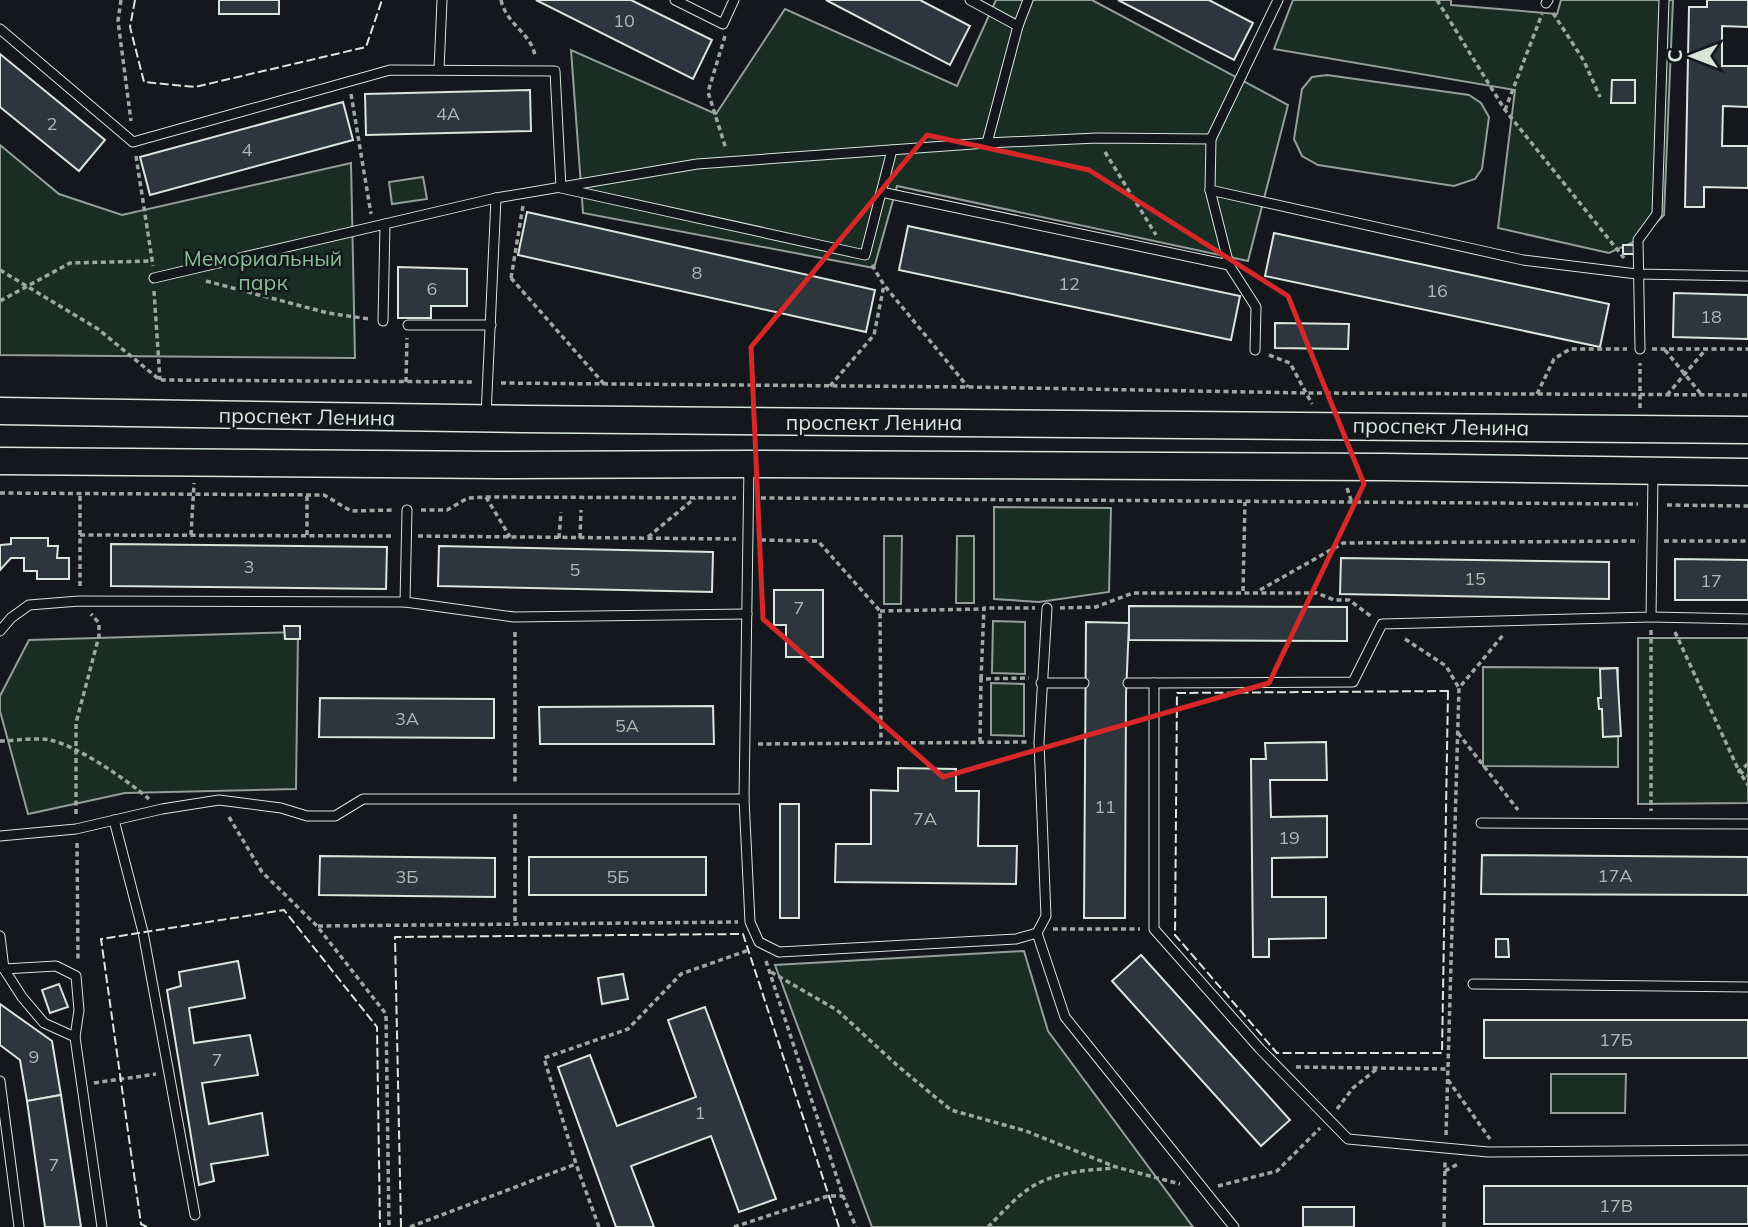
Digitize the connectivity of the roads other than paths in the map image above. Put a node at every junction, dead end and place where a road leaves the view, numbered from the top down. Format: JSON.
{"nodes":[{"id":1,"x":442,"y":0,"type":"edge"},
{"id":2,"x":675,"y":0,"type":"edge"},
{"id":3,"x":734,"y":0,"type":"edge"},
{"id":4,"x":970,"y":0,"type":"edge"},
{"id":5,"x":1028,"y":0,"type":"edge"},
{"id":6,"x":1278,"y":0,"type":"edge"},
{"id":7,"x":1664,"y":0,"type":"edge"},
{"id":8,"x":1018,"y":26,"type":"junction"},
{"id":9,"x":0,"y":29,"type":"edge"},
{"id":10,"x":439,"y":70,"type":"junction"},
{"id":11,"x":1211,"y":139,"type":"junction"},
{"id":12,"x":987,"y":143,"type":"junction"},
{"id":13,"x":892,"y":150,"type":"junction"},
{"id":14,"x":561,"y":188,"type":"junction"},
{"id":15,"x":1210,"y":190,"type":"junction"},
{"id":16,"x":881,"y":192,"type":"junction"},
{"id":17,"x":496,"y":198,"type":"junction"},
{"id":18,"x":385,"y":224,"type":"junction"},
{"id":19,"x":1228,"y":265,"type":"junction"},
{"id":20,"x":1637,"y":274,"type":"junction"},
{"id":21,"x":1748,"y":276,"type":"edge"},
{"id":22,"x":154,"y":278,"type":"road end"},
{"id":23,"x":383,"y":321,"type":"road end"},
{"id":24,"x":408,"y":325,"type":"road end"},
{"id":25,"x":491,"y":325,"type":"junction"},
{"id":26,"x":1640,"y":349,"type":"road end"},
{"id":27,"x":1255,"y":350,"type":"road end"},
{"id":28,"x":0,"y":411,"type":"edge"},
{"id":29,"x":485,"y":418,"type":"junction"},
{"id":30,"x":1748,"y":430,"type":"edge"},
{"id":31,"x":0,"y":461,"type":"edge"},
{"id":32,"x":749,"y":464,"type":"junction"},
{"id":33,"x":1653,"y":471,"type":"junction"},
{"id":34,"x":1748,"y":472,"type":"edge"},
{"id":35,"x":407,"y":510,"type":"road end"},
{"id":36,"x":405,"y":602,"type":"junction"},
{"id":37,"x":1047,"y":608,"type":"road end"},
{"id":38,"x":747,"y":614,"type":"junction"},
{"id":39,"x":1651,"y":617,"type":"junction"},
{"id":40,"x":1748,"y":619,"type":"edge"},
{"id":41,"x":0,"y":631,"type":"edge"},
{"id":42,"x":1042,"y":681,"type":"junction"},
{"id":43,"x":1084,"y":683,"type":"dead end"},
{"id":44,"x":1128,"y":683,"type":"dead end"},
{"id":45,"x":1154,"y":683,"type":"junction"},
{"id":46,"x":744,"y":799,"type":"junction"},
{"id":47,"x":114,"y":820,"type":"junction"},
{"id":48,"x":1481,"y":823,"type":"dead end"},
{"id":49,"x":1748,"y":824,"type":"edge"},
{"id":50,"x":0,"y":836,"type":"edge"},
{"id":51,"x":1037,"y":933,"type":"junction"},
{"id":52,"x":0,"y":936,"type":"edge"},
{"id":53,"x":4,"y":969,"type":"junction"},
{"id":54,"x":1473,"y":984,"type":"dead end"},
{"id":55,"x":1748,"y":987,"type":"edge"},
{"id":56,"x":75,"y":1037,"type":"junction"},
{"id":57,"x":0,"y":1081,"type":"edge"},
{"id":58,"x":1748,"y":1150,"type":"edge"},
{"id":59,"x":195,"y":1215,"type":"dead end"},
{"id":60,"x":19,"y":1227,"type":"edge"},
{"id":61,"x":102,"y":1227,"type":"edge"},
{"id":62,"x":1234,"y":1227,"type":"edge"}],
"edges":[{"from":1,"to":10,"type":"lane"},
{"from":2,"to":3,"type":"lane"},
{"from":4,"to":8,"type":"lane"},
{"from":5,"to":8,"type":"lane"},
{"from":6,"to":11,"type":"lane"},
{"from":7,"to":20,"type":"lane"},
{"from":8,"to":12,"type":"lane"},
{"from":9,"to":10,"type":"lane"},
{"from":10,"to":14,"type":"lane"},
{"from":11,"to":12,"type":"lane"},
{"from":11,"to":15,"type":"lane"},
{"from":12,"to":13,"type":"lane"},
{"from":13,"to":14,"type":"lane"},
{"from":13,"to":16,"type":"lane"},
{"from":14,"to":16,"type":"lane"},
{"from":14,"to":17,"type":"lane"},
{"from":15,"to":19,"type":"lane"},
{"from":15,"to":20,"type":"lane"},
{"from":16,"to":19,"type":"lane"},
{"from":17,"to":18,"type":"lane"},
{"from":17,"to":25,"type":"lane"},
{"from":18,"to":22,"type":"lane"},
{"from":18,"to":23,"type":"lane"},
{"from":19,"to":27,"type":"lane"},
{"from":20,"to":21,"type":"lane"},
{"from":20,"to":26,"type":"lane"},
{"from":24,"to":25,"type":"lane"},
{"from":25,"to":29,"type":"lane"},
{"from":28,"to":29,"type":"main road","name":"проспект Ленина"},
{"from":29,"to":30,"type":"main road","name":"проспект Ленина"},
{"from":31,"to":32,"type":"main road","name":"проспект Ленина"},
{"from":32,"to":33,"type":"main road","name":"проспект Ленина"},
{"from":32,"to":38,"type":"lane"},
{"from":33,"to":34,"type":"main road","name":"проспект Ленина"},
{"from":33,"to":39,"type":"lane"},
{"from":35,"to":36,"type":"lane"},
{"from":36,"to":38,"type":"lane"},
{"from":36,"to":41,"type":"lane"},
{"from":37,"to":42,"type":"lane"},
{"from":38,"to":46,"type":"lane"},
{"from":39,"to":40,"type":"lane"},
{"from":39,"to":45,"type":"lane"},
{"from":42,"to":43,"type":"lane"},
{"from":42,"to":51,"type":"lane"},
{"from":44,"to":45,"type":"lane"},
{"from":45,"to":58,"type":"lane"},
{"from":46,"to":47,"type":"lane"},
{"from":46,"to":51,"type":"lane"},
{"from":47,"to":50,"type":"lane"},
{"from":47,"to":59,"type":"lane"},
{"from":48,"to":49,"type":"lane"},
{"from":51,"to":62,"type":"lane"},
{"from":52,"to":53,"type":"lane"},
{"from":53,"to":56,"type":"lane"},
{"from":53,"to":56,"type":"lane"},
{"from":54,"to":55,"type":"lane"},
{"from":56,"to":61,"type":"lane"},
{"from":57,"to":60,"type":"lane"}]}
